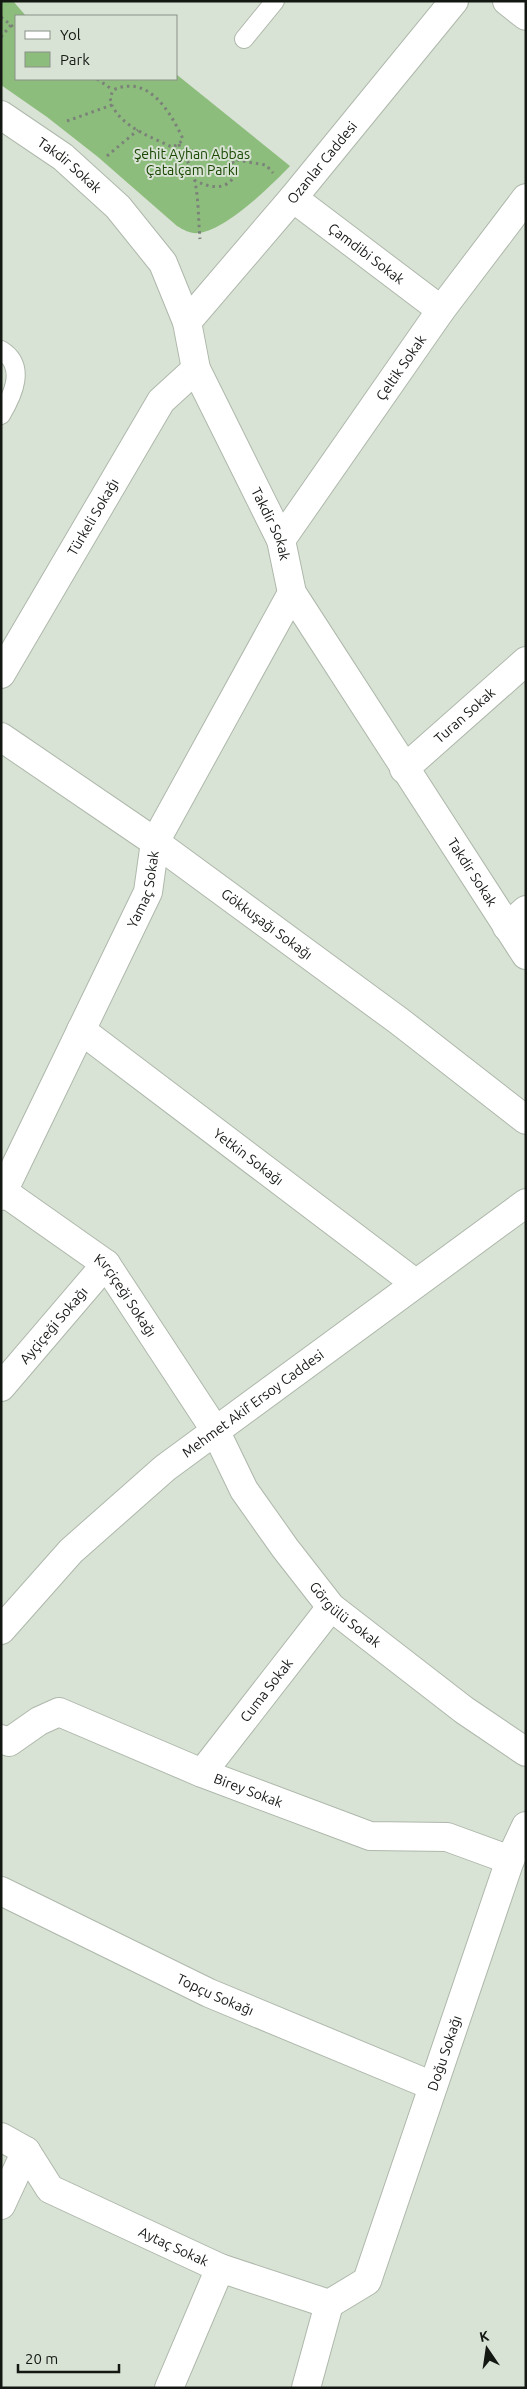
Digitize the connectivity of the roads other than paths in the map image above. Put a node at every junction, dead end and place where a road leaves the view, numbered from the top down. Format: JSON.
{"nodes":[{"id":1,"x":275,"y":1,"type":"edge"},
{"id":2,"x":454,"y":1,"type":"edge"},
{"id":3,"x":507,"y":1,"type":"edge"},
{"id":4,"x":526,"y":16,"type":"edge"},
{"id":5,"x":244,"y":39,"type":"dead end"},
{"id":6,"x":1,"y":115,"type":"edge"},
{"id":7,"x":293,"y":198,"type":"junction"},
{"id":8,"x":526,"y":198,"type":"edge"},
{"id":9,"x":441,"y":310,"type":"junction"},
{"id":10,"x":188,"y":322,"type":"junction"},
{"id":11,"x":1,"y":350,"type":"edge"},
{"id":12,"x":196,"y":369,"type":"junction"},
{"id":13,"x":1,"y":415,"type":"edge"},
{"id":14,"x":281,"y":540,"type":"junction"},
{"id":15,"x":292,"y":593,"type":"junction"},
{"id":16,"x":526,"y":661,"type":"edge"},
{"id":17,"x":1,"y":674,"type":"edge"},
{"id":18,"x":1,"y":737,"type":"edge"},
{"id":19,"x":404,"y":769,"type":"junction"},
{"id":20,"x":155,"y":842,"type":"junction"},
{"id":21,"x":516,"y":918,"type":"edge"},
{"id":22,"x":526,"y":955,"type":"edge"},
{"id":23,"x":81,"y":1030,"type":"junction"},
{"id":24,"x":526,"y":1120,"type":"edge"},
{"id":25,"x":2,"y":1192,"type":"edge"},
{"id":26,"x":526,"y":1203,"type":"edge"},
{"id":27,"x":106,"y":1264,"type":"junction"},
{"id":28,"x":416,"y":1282,"type":"junction"},
{"id":29,"x":1,"y":1387,"type":"edge"},
{"id":30,"x":215,"y":1430,"type":"junction"},
{"id":31,"x":330,"y":1607,"type":"junction"},
{"id":32,"x":1,"y":1630,"type":"edge"},
{"id":33,"x":1,"y":1739,"type":"edge"},
{"id":34,"x":526,"y":1752,"type":"edge"},
{"id":35,"x":202,"y":1772,"type":"junction"},
{"id":36,"x":526,"y":1826,"type":"edge"},
{"id":37,"x":510,"y":1860,"type":"junction"},
{"id":38,"x":1,"y":1891,"type":"edge"},
{"id":39,"x":434,"y":2086,"type":"junction"},
{"id":40,"x":1,"y":2137,"type":"edge"},
{"id":41,"x":26,"y":2151,"type":"junction"},
{"id":42,"x":1,"y":2204,"type":"edge"},
{"id":43,"x":220,"y":2268,"type":"junction"},
{"id":44,"x":329,"y":2304,"type":"junction"},
{"id":45,"x":169,"y":2388,"type":"edge"},
{"id":46,"x":306,"y":2388,"type":"edge"}],
"edges":[{"from":1,"to":5,"type":"lane"},
{"from":2,"to":7,"type":"street","name":"Ozanlar Caddesi"},
{"from":3,"to":4,"type":"street"},
{"from":6,"to":10,"type":"street","name":"Takdir Sokak"},
{"from":7,"to":9,"type":"street","name":"Çamdibi Sokak"},
{"from":7,"to":10,"type":"street","name":"Ozanlar Caddesi"},
{"from":8,"to":9,"type":"street","name":"Çeltik Sokak"},
{"from":9,"to":14,"type":"street","name":"Çeltik Sokak"},
{"from":10,"to":12,"type":"street","name":"Takdir Sokak"},
{"from":11,"to":13,"type":"lane"},
{"from":12,"to":14,"type":"street","name":"Takdir Sokak"},
{"from":12,"to":17,"type":"street","name":"Türkeli Sokağı"},
{"from":14,"to":15,"type":"street","name":"Takdir Sokak"},
{"from":15,"to":19,"type":"street","name":"Takdir Sokak"},
{"from":15,"to":20,"type":"street","name":"Yamaç Sokak"},
{"from":16,"to":19,"type":"street","name":"Turan Sokak"},
{"from":18,"to":20,"type":"street","name":"Gökkuşağı Sokağı"},
{"from":19,"to":21,"type":"street","name":"Takdir Sokak"},
{"from":20,"to":23,"type":"street","name":"Yamaç Sokak"},
{"from":20,"to":24,"type":"street","name":"Gökkuşağı Sokağı"},
{"from":21,"to":22,"type":"street","name":"Takdir Sokak"},
{"from":23,"to":25,"type":"street","name":"Yamaç Sokak"},
{"from":23,"to":28,"type":"street","name":"Yetkin Sokağı"},
{"from":25,"to":27,"type":"street","name":"Kırçiçeği Sokağı"},
{"from":26,"to":28,"type":"street","name":"Mehmet Akif Ersoy Caddesi"},
{"from":27,"to":29,"type":"street","name":"Ayçiçeği Sokağı"},
{"from":27,"to":30,"type":"street","name":"Kırçiçeği Sokağı"},
{"from":28,"to":30,"type":"street","name":"Mehmet Akif Ersoy Caddesi"},
{"from":30,"to":31,"type":"street","name":"Görgülü Sokak"},
{"from":30,"to":32,"type":"street","name":"Mehmet Akif Ersoy Caddesi"},
{"from":31,"to":34,"type":"street","name":"Görgülü Sokak"},
{"from":31,"to":35,"type":"street","name":"Cuma Sokak"},
{"from":33,"to":35,"type":"street","name":"Birey Sokak"},
{"from":35,"to":37,"type":"street","name":"Birey Sokak"},
{"from":36,"to":37,"type":"street","name":"Doğu Sokağı"},
{"from":37,"to":39,"type":"street","name":"Doğu Sokağı"},
{"from":38,"to":39,"type":"street","name":"Topçu Sokağı"},
{"from":39,"to":44,"type":"street","name":"Doğu Sokağı"},
{"from":40,"to":41,"type":"street","name":"Aytaç Sokak"},
{"from":41,"to":42,"type":"street"},
{"from":41,"to":43,"type":"street","name":"Aytaç Sokak"},
{"from":43,"to":44,"type":"street","name":"Aytaç Sokak"},
{"from":43,"to":45,"type":"street"},
{"from":44,"to":46,"type":"street"}]}
